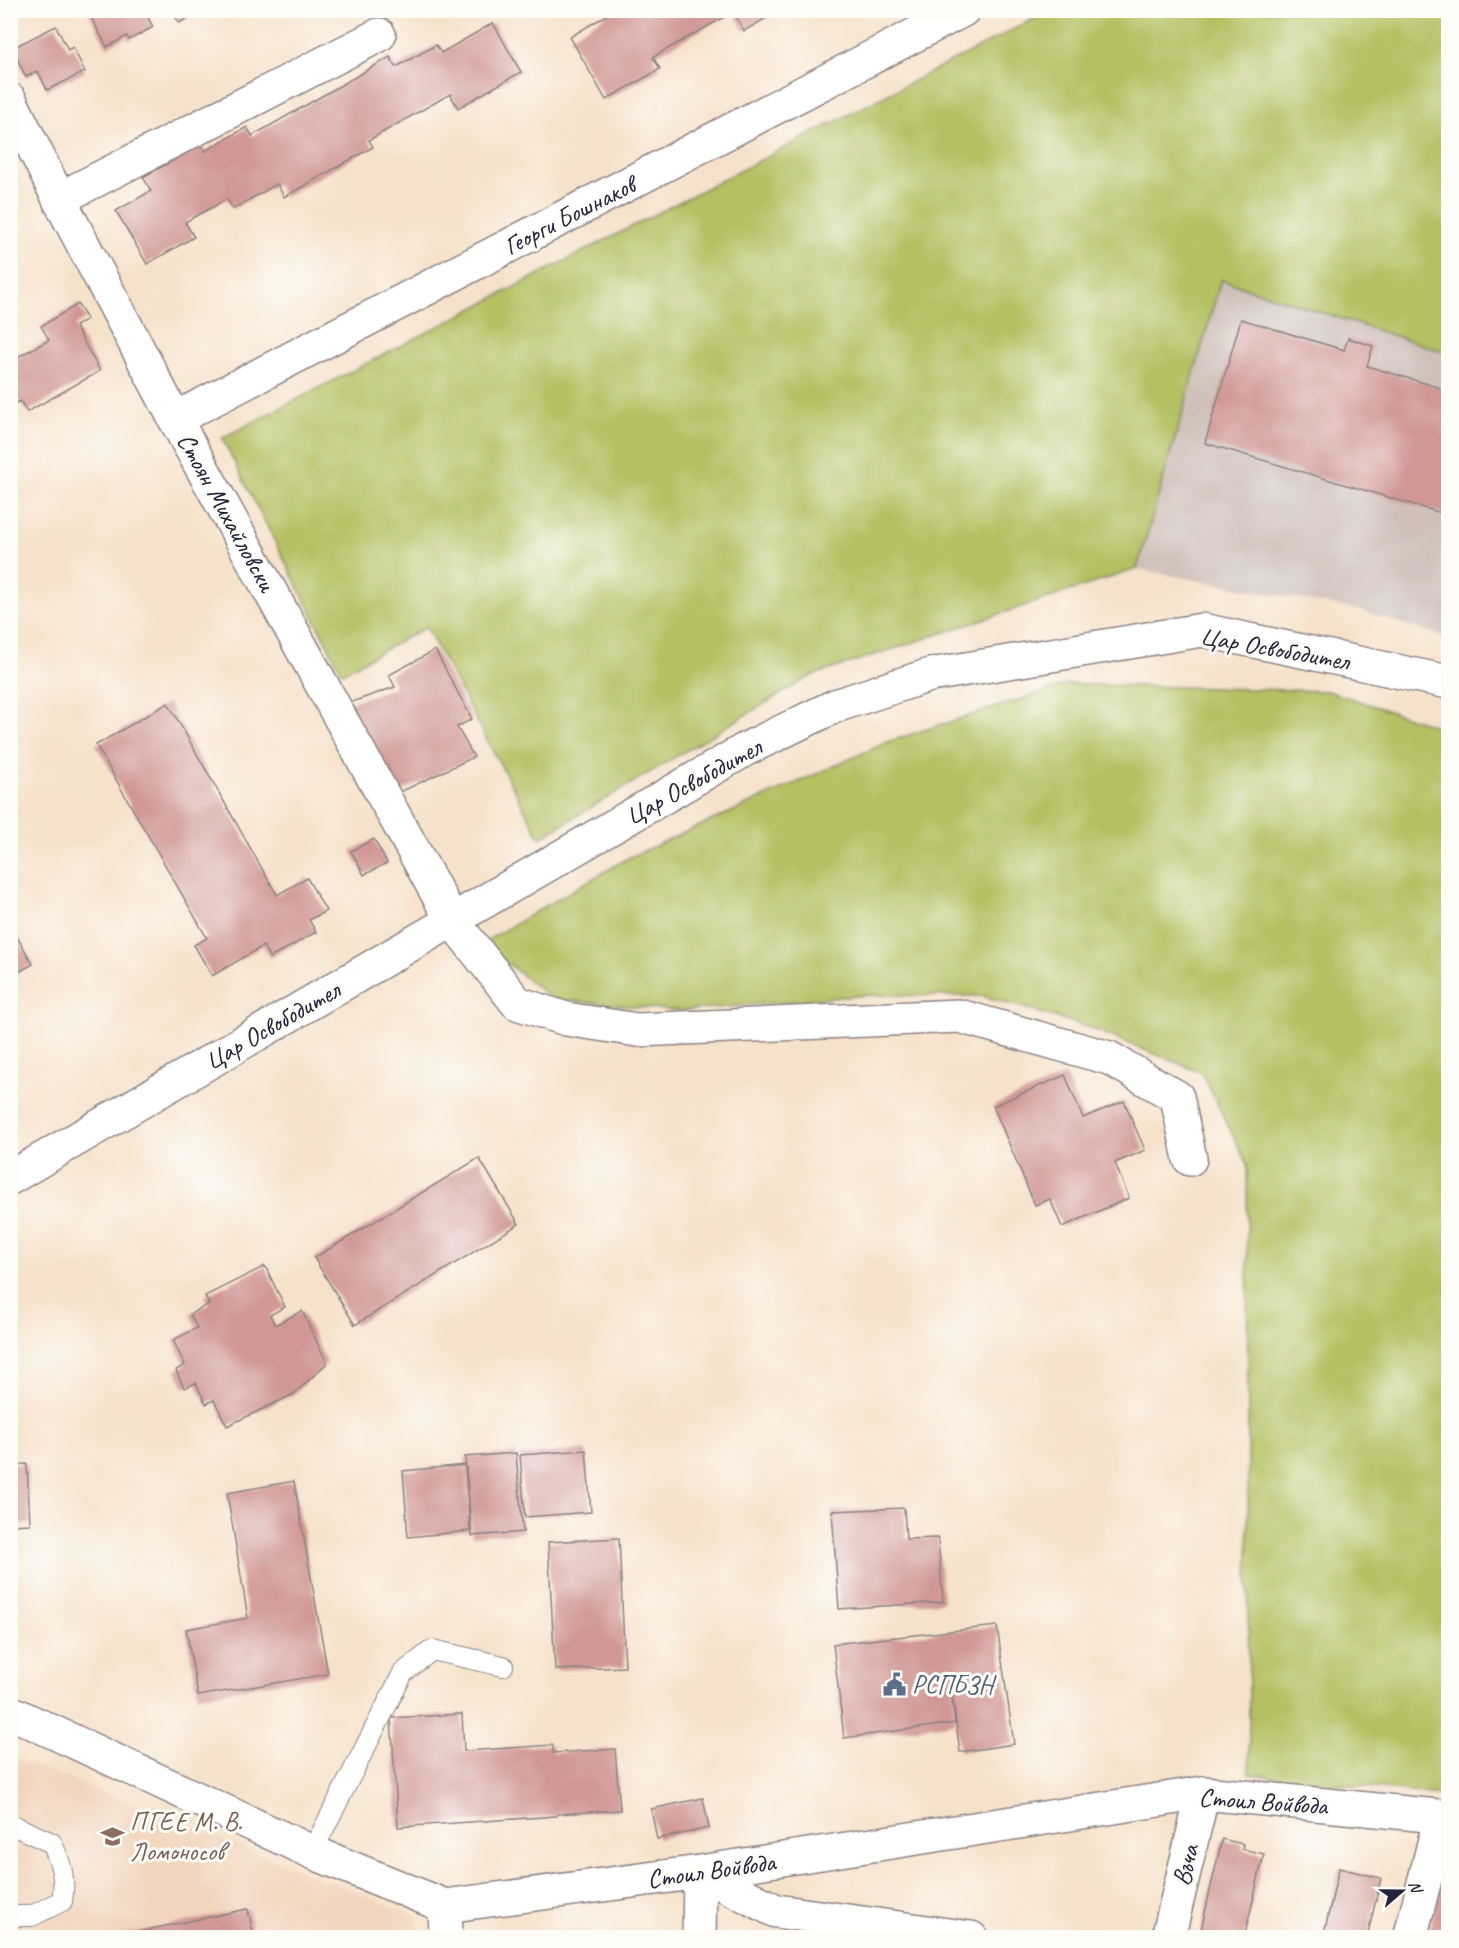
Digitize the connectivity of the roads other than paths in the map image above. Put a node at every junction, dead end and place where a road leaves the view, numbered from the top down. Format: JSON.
{"nodes":[{"id":1,"x":963,"y":10,"type":"edge"},
{"id":2,"x":379,"y":35,"type":"dead end"},
{"id":3,"x":10,"y":100,"type":"edge"},
{"id":4,"x":59,"y":199,"type":"junction"},
{"id":5,"x":175,"y":419,"type":"junction"},
{"id":6,"x":1449,"y":682,"type":"edge"},
{"id":7,"x":452,"y":920,"type":"junction"},
{"id":8,"x":1190,"y":1159,"type":"dead end"},
{"id":9,"x":10,"y":1178,"type":"edge"},
{"id":10,"x":503,"y":1665,"type":"dead end"},
{"id":11,"x":10,"y":1712,"type":"edge"},
{"id":12,"x":1203,"y":1793,"type":"junction"},
{"id":13,"x":1445,"y":1816,"type":"edge"},
{"id":14,"x":10,"y":1824,"type":"edge"},
{"id":15,"x":312,"y":1852,"type":"junction"},
{"id":16,"x":700,"y":1872,"type":"junction"},
{"id":17,"x":10,"y":1916,"type":"edge"},
{"id":18,"x":446,"y":1922,"type":"edge"},
{"id":19,"x":905,"y":1933,"type":"edge"},
{"id":20,"x":699,"y":1938,"type":"edge"},
{"id":21,"x":971,"y":1938,"type":"edge"},
{"id":22,"x":1168,"y":1938,"type":"edge"},
{"id":23,"x":1410,"y":1938,"type":"edge"}],
"edges":[{"from":1,"to":5,"type":"street","name":"Георги Бошнаков"},
{"from":2,"to":4,"type":"street"},
{"from":3,"to":4,"type":"street","name":"Стоян Михайловски"},
{"from":4,"to":5,"type":"street","name":"Стоян Михайловски"},
{"from":5,"to":7,"type":"street","name":"Стоян Михайловски"},
{"from":6,"to":7,"type":"street","name":"Цар Освободител"},
{"from":7,"to":8,"type":"street","name":"Стоян Михайловски"},
{"from":7,"to":9,"type":"street","name":"Цар Освободител"},
{"from":10,"to":15,"type":"lane"},
{"from":11,"to":15,"type":"street","name":"Стоил Войвода"},
{"from":12,"to":13,"type":"street","name":"Стоил Войвода"},
{"from":12,"to":16,"type":"street","name":"Стоил Войвода"},
{"from":12,"to":22,"type":"street","name":"Въча"},
{"from":13,"to":23,"type":"street"},
{"from":14,"to":17,"type":"lane"},
{"from":15,"to":18,"type":"street","name":"Стоил Войвода"},
{"from":16,"to":18,"type":"street","name":"Стоил Войвода"},
{"from":16,"to":19,"type":"street"},
{"from":16,"to":20,"type":"street"},
{"from":19,"to":21,"type":"street"}]}
